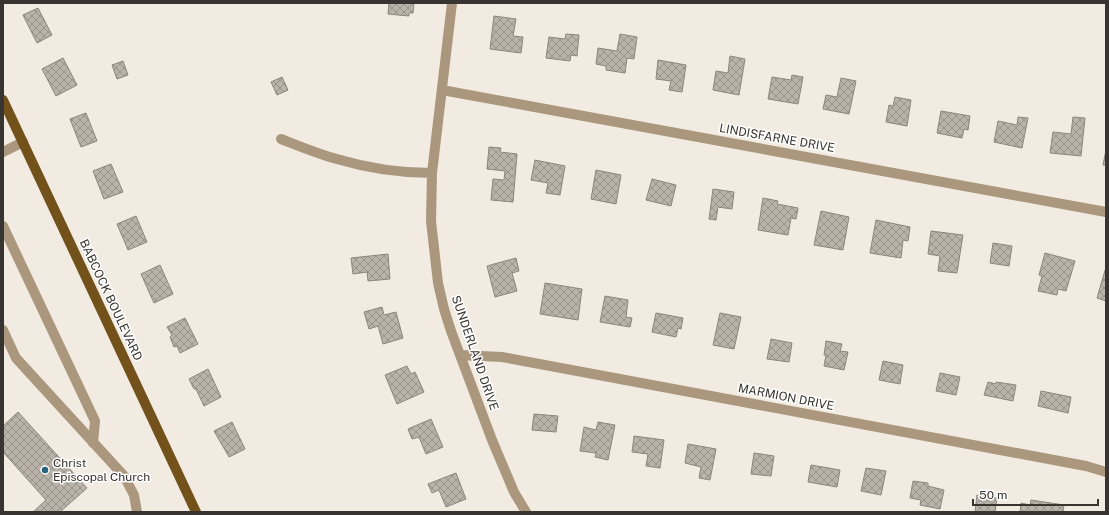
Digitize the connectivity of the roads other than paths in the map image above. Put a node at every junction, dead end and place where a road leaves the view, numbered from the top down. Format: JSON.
{"nodes":[{"id":1,"x":452,"y":3,"type":"edge"},
{"id":2,"x":442,"y":90,"type":"junction"},
{"id":3,"x":3,"y":100,"type":"edge"},
{"id":4,"x":281,"y":139,"type":"dead end"},
{"id":5,"x":23,"y":142,"type":"junction"},
{"id":6,"x":3,"y":152,"type":"edge"},
{"id":7,"x":432,"y":173,"type":"junction"},
{"id":8,"x":1106,"y":212,"type":"edge"},
{"id":9,"x":3,"y":226,"type":"edge"},
{"id":10,"x":3,"y":330,"type":"edge"},
{"id":11,"x":460,"y":355,"type":"junction"},
{"id":12,"x":93,"y":442,"type":"junction"},
{"id":13,"x":1106,"y":472,"type":"edge"},
{"id":14,"x":137,"y":512,"type":"edge"},
{"id":15,"x":196,"y":512,"type":"edge"},
{"id":16,"x":526,"y":512,"type":"edge"}],
"edges":[{"from":1,"to":2,"type":"street","name":"SUNDERLAND DRIVE"},
{"from":2,"to":7,"type":"street","name":"SUNDERLAND DRIVE"},
{"from":2,"to":8,"type":"street","name":"LINDISFARNE DRIVE"},
{"from":3,"to":5,"type":"main road","name":"BABCOCK BOULEVARD"},
{"from":4,"to":7,"type":"street"},
{"from":5,"to":6,"type":"street"},
{"from":5,"to":15,"type":"main road","name":"BABCOCK BOULEVARD"},
{"from":7,"to":11,"type":"street","name":"SUNDERLAND DRIVE"},
{"from":9,"to":12,"type":"street"},
{"from":10,"to":12,"type":"street"},
{"from":11,"to":13,"type":"street","name":"MARMION DRIVE"},
{"from":11,"to":16,"type":"street","name":"SUNDERLAND DRIVE"},
{"from":12,"to":14,"type":"street"}]}
